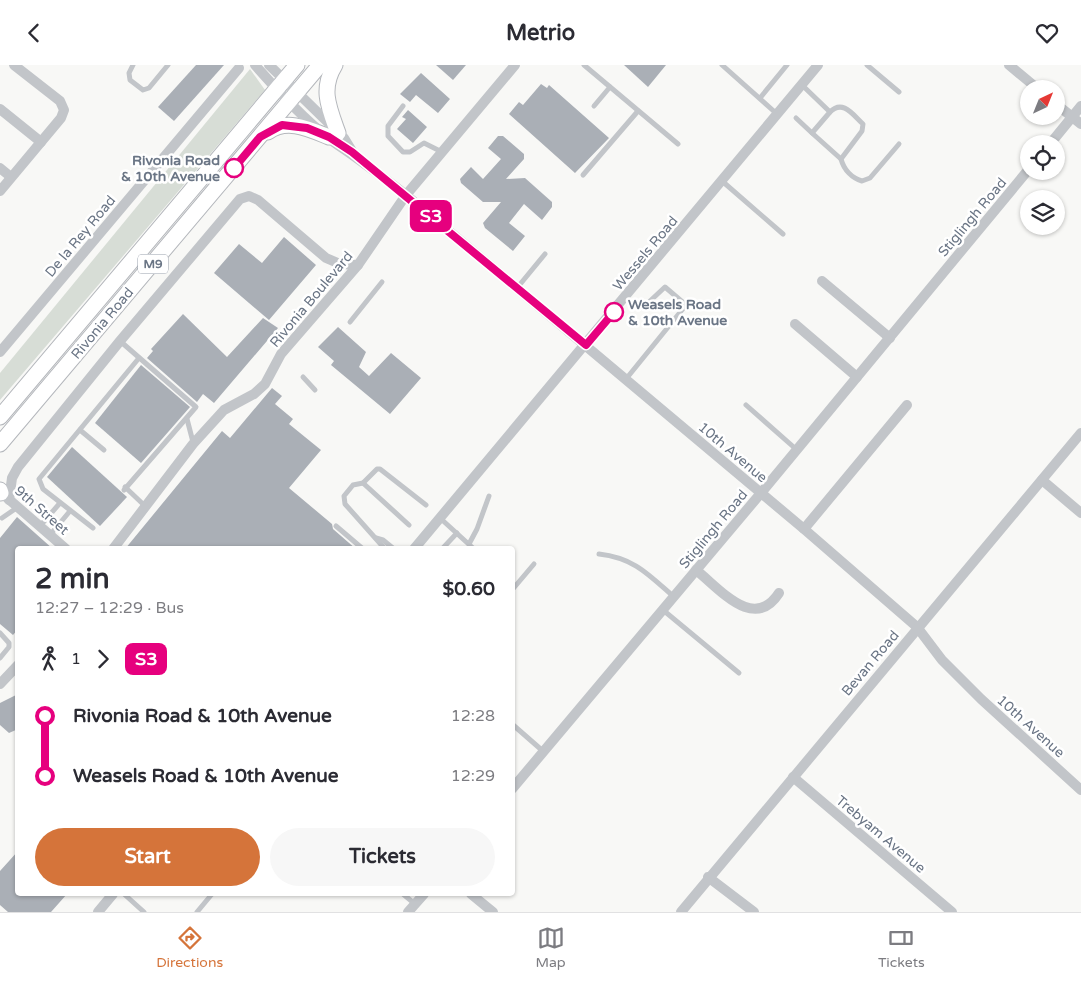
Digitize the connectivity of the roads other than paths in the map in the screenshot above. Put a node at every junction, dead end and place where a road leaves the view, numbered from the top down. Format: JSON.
{"nodes":[{"id":1,"x":14,"y":65,"type":"edge"},
{"id":2,"x":133,"y":65,"type":"edge"},
{"id":3,"x":168,"y":65,"type":"edge"},
{"id":4,"x":256,"y":65,"type":"edge"},
{"id":5,"x":270,"y":65,"type":"edge"},
{"id":6,"x":297,"y":65,"type":"edge"},
{"id":7,"x":320,"y":65,"type":"edge"},
{"id":8,"x":335,"y":65,"type":"edge"},
{"id":9,"x":515,"y":65,"type":"edge"},
{"id":10,"x":584,"y":65,"type":"edge"},
{"id":11,"x":722,"y":65,"type":"edge"},
{"id":12,"x":787,"y":65,"type":"edge"},
{"id":13,"x":818,"y":65,"type":"edge"},
{"id":14,"x":867,"y":65,"type":"edge"},
{"id":15,"x":1009,"y":65,"type":"edge"},
{"id":16,"x":240,"y":68,"type":"dead end"},
{"id":17,"x":1027,"y":80,"type":"edge"},
{"id":18,"x":281,"y":85,"type":"junction"},
{"id":19,"x":802,"y":85,"type":"junction"},
{"id":20,"x":610,"y":87,"type":"junction"},
{"id":21,"x":898,"y":93,"type":"dead end"},
{"id":22,"x":294,"y":97,"type":"junction"},
{"id":23,"x":760,"y":98,"type":"junction"},
{"id":24,"x":1081,"y":105,"type":"edge"},
{"id":25,"x":403,"y":106,"type":"dead end"},
{"id":26,"x":594,"y":106,"type":"dead end"},
{"id":27,"x":0,"y":109,"type":"edge"},
{"id":28,"x":638,"y":111,"type":"junction"},
{"id":29,"x":1065,"y":111,"type":"edge"},
{"id":30,"x":830,"y":112,"type":"junction"},
{"id":31,"x":777,"y":114,"type":"junction"},
{"id":32,"x":1072,"y":117,"type":"junction"},
{"id":33,"x":796,"y":118,"type":"dead end"},
{"id":34,"x":1081,"y":124,"type":"edge"},
{"id":35,"x":812,"y":133,"type":"junction"},
{"id":36,"x":334,"y":135,"type":"junction"},
{"id":37,"x":1057,"y":135,"type":"edge"},
{"id":38,"x":260,"y":137,"type":"junction"},
{"id":39,"x":41,"y":142,"type":"junction"},
{"id":40,"x":678,"y":144,"type":"dead end"},
{"id":41,"x":899,"y":144,"type":"dead end"},
{"id":42,"x":442,"y":152,"type":"junction"},
{"id":43,"x":841,"y":159,"type":"junction"},
{"id":44,"x":0,"y":168,"type":"edge"},
{"id":45,"x":583,"y":175,"type":"dead end"},
{"id":46,"x":11,"y":177,"type":"junction"},
{"id":47,"x":1020,"y":180,"type":"edge"},
{"id":48,"x":722,"y":181,"type":"junction"},
{"id":49,"x":0,"y":191,"type":"edge"},
{"id":50,"x":406,"y":195,"type":"junction"},
{"id":51,"x":782,"y":234,"type":"dead end"},
{"id":52,"x":544,"y":254,"type":"dead end"},
{"id":53,"x":358,"y":265,"type":"junction"},
{"id":54,"x":822,"y":281,"type":"dead end"},
{"id":55,"x":382,"y":282,"type":"dead end"},
{"id":56,"x":517,"y":288,"type":"junction"},
{"id":57,"x":649,"y":302,"type":"dead end"},
{"id":58,"x":350,"y":321,"type":"dead end"},
{"id":59,"x":795,"y":324,"type":"dead end"},
{"id":60,"x":890,"y":338,"type":"junction"},
{"id":61,"x":120,"y":341,"type":"junction"},
{"id":62,"x":586,"y":345,"type":"junction"},
{"id":63,"x":0,"y":352,"type":"edge"},
{"id":64,"x":139,"y":358,"type":"junction"},
{"id":65,"x":303,"y":377,"type":"dead end"},
{"id":66,"x":857,"y":377,"type":"junction"},
{"id":67,"x":626,"y":379,"type":"junction"},
{"id":68,"x":45,"y":389,"type":"junction"},
{"id":69,"x":316,"y":390,"type":"dead end"},
{"id":70,"x":746,"y":405,"type":"dead end"},
{"id":71,"x":907,"y":405,"type":"dead end"},
{"id":72,"x":0,"y":417,"type":"edge"},
{"id":73,"x":187,"y":419,"type":"junction"},
{"id":74,"x":80,"y":430,"type":"junction"},
{"id":75,"x":1081,"y":433,"type":"edge"},
{"id":76,"x":0,"y":444,"type":"edge"},
{"id":77,"x":193,"y":444,"type":"junction"},
{"id":78,"x":104,"y":450,"type":"dead end"},
{"id":79,"x":797,"y":450,"type":"junction"},
{"id":80,"x":0,"y":458,"type":"edge"},
{"id":81,"x":1042,"y":480,"type":"junction"},
{"id":82,"x":363,"y":483,"type":"junction"},
{"id":83,"x":761,"y":493,"type":"junction"},
{"id":84,"x":489,"y":495,"type":"dead end"},
{"id":85,"x":5,"y":498,"type":"edge"},
{"id":86,"x":60,"y":503,"type":"junction"},
{"id":87,"x":426,"y":505,"type":"dead end"},
{"id":88,"x":145,"y":506,"type":"junction"},
{"id":89,"x":70,"y":511,"type":"junction"},
{"id":90,"x":1081,"y":513,"type":"edge"},
{"id":91,"x":2,"y":518,"type":"dead end"},
{"id":92,"x":440,"y":518,"type":"junction"},
{"id":93,"x":409,"y":525,"type":"dead end"},
{"id":94,"x":40,"y":526,"type":"junction"},
{"id":95,"x":336,"y":526,"type":"dead end"},
{"id":96,"x":93,"y":528,"type":"dead end"},
{"id":97,"x":804,"y":529,"type":"junction"},
{"id":98,"x":457,"y":533,"type":"junction"},
{"id":99,"x":50,"y":535,"type":"junction"},
{"id":100,"x":376,"y":538,"type":"junction"},
{"id":101,"x":469,"y":544,"type":"joint"},
{"id":102,"x":63,"y":546,"type":"edge"},
{"id":103,"x":115,"y":546,"type":"edge"},
{"id":104,"x":359,"y":546,"type":"edge"},
{"id":105,"x":383,"y":546,"type":"edge"},
{"id":106,"x":390,"y":546,"type":"edge"},
{"id":107,"x":417,"y":546,"type":"edge"},
{"id":108,"x":445,"y":546,"type":"edge"},
{"id":109,"x":599,"y":554,"type":"dead end"},
{"id":110,"x":534,"y":564,"type":"dead end"},
{"id":111,"x":696,"y":570,"type":"junction"},
{"id":112,"x":515,"y":586,"type":"edge"},
{"id":113,"x":779,"y":593,"type":"dead end"},
{"id":114,"x":674,"y":597,"type":"junction"},
{"id":115,"x":662,"y":610,"type":"junction"},
{"id":116,"x":917,"y":627,"type":"junction"},
{"id":117,"x":0,"y":633,"type":"edge"},
{"id":118,"x":0,"y":658,"type":"edge"},
{"id":119,"x":15,"y":668,"type":"edge"},
{"id":120,"x":739,"y":673,"type":"dead end"},
{"id":121,"x":0,"y":684,"type":"edge"},
{"id":122,"x":515,"y":727,"type":"edge"},
{"id":123,"x":544,"y":751,"type":"junction"},
{"id":124,"x":793,"y":777,"type":"junction"},
{"id":125,"x":515,"y":785,"type":"edge"},
{"id":126,"x":1081,"y":790,"type":"edge"},
{"id":127,"x":708,"y":877,"type":"junction"},
{"id":128,"x":111,"y":896,"type":"edge"},
{"id":129,"x":126,"y":896,"type":"edge"},
{"id":130,"x":210,"y":896,"type":"edge"},
{"id":131,"x":404,"y":896,"type":"edge"},
{"id":132,"x":422,"y":896,"type":"edge"},
{"id":133,"x":473,"y":896,"type":"edge"},
{"id":134,"x":412,"y":908,"type":"edge"},
{"id":135,"x":98,"y":912,"type":"edge"},
{"id":136,"x":144,"y":912,"type":"edge"},
{"id":137,"x":197,"y":912,"type":"edge"},
{"id":138,"x":493,"y":912,"type":"edge"},
{"id":139,"x":681,"y":912,"type":"edge"},
{"id":140,"x":754,"y":912,"type":"edge"},
{"id":141,"x":952,"y":912,"type":"edge"}],
"edges":[{"from":1,"to":39,"type":"street"},
{"from":2,"to":3,"type":"lane"},
{"from":4,"to":18,"type":"street","name":"10th Avenue"},
{"from":5,"to":18,"type":"street","name":"10th Avenue"},
{"from":6,"to":18,"type":"main road","name":"Rivonia Road","number":"M9"},
{"from":7,"to":22,"type":"main road","name":"Rivonia Road","number":"M9"},
{"from":8,"to":36,"type":"main road"},
{"from":9,"to":42,"type":"street","name":"Rivonia Boulevard"},
{"from":10,"to":20,"type":"lane"},
{"from":11,"to":23,"type":"lane"},
{"from":12,"to":23,"type":"lane"},
{"from":13,"to":19,"type":"street","name":"Wessels Road"},
{"from":14,"to":21,"type":"lane"},
{"from":15,"to":17,"type":"street"},
{"from":16,"to":63,"type":"street","name":"De la Rey Road"},
{"from":18,"to":22,"type":"street","name":"10th Avenue"},
{"from":18,"to":72,"type":"main road","name":"Rivonia Road","number":"M9"},
{"from":19,"to":30,"type":"lane"},
{"from":19,"to":31,"type":"street","name":"Wessels Road"},
{"from":20,"to":26,"type":"lane"},
{"from":20,"to":28,"type":"lane"},
{"from":22,"to":36,"type":"street","name":"10th Avenue"},
{"from":22,"to":38,"type":"main road","name":"Rivonia Road","number":"M9"},
{"from":23,"to":31,"type":"lane"},
{"from":24,"to":32,"type":"street"},
{"from":25,"to":42,"type":"lane"},
{"from":27,"to":39,"type":"street"},
{"from":28,"to":40,"type":"lane"},
{"from":28,"to":45,"type":"lane"},
{"from":29,"to":32,"type":"street"},
{"from":30,"to":35,"type":"lane"},
{"from":30,"to":43,"type":"lane"},
{"from":31,"to":48,"type":"street","name":"Wessels Road"},
{"from":32,"to":34,"type":"street"},
{"from":32,"to":37,"type":"street"},
{"from":33,"to":35,"type":"lane"},
{"from":35,"to":43,"type":"lane"},
{"from":36,"to":38,"type":"main road"},
{"from":36,"to":50,"type":"street","name":"10th Avenue"},
{"from":38,"to":68,"type":"main road","name":"Rivonia Road","number":"M9"},
{"from":39,"to":46,"type":"street"},
{"from":41,"to":43,"type":"lane"},
{"from":42,"to":50,"type":"street","name":"Rivonia Boulevard"},
{"from":44,"to":46,"type":"street"},
{"from":46,"to":49,"type":"street"},
{"from":47,"to":60,"type":"street","name":"Stiglingh Road"},
{"from":48,"to":51,"type":"lane"},
{"from":48,"to":62,"type":"street","name":"Wessels Road"},
{"from":50,"to":53,"type":"street","name":"Rivonia Boulevard"},
{"from":50,"to":56,"type":"street","name":"10th Avenue"},
{"from":52,"to":56,"type":"lane"},
{"from":53,"to":61,"type":"street"},
{"from":53,"to":77,"type":"street","name":"Rivonia Boulevard"},
{"from":54,"to":60,"type":"street"},
{"from":55,"to":58,"type":"lane"},
{"from":56,"to":62,"type":"street","name":"10th Avenue"},
{"from":57,"to":67,"type":"lane"},
{"from":59,"to":66,"type":"street"},
{"from":60,"to":66,"type":"street","name":"Stiglingh Road"},
{"from":61,"to":64,"type":"lane"},
{"from":61,"to":85,"type":"street"},
{"from":62,"to":67,"type":"street","name":"10th Avenue"},
{"from":62,"to":92,"type":"street","name":"Wessels Road"},
{"from":64,"to":73,"type":"lane"},
{"from":64,"to":74,"type":"lane"},
{"from":65,"to":69,"type":"lane"},
{"from":66,"to":79,"type":"street","name":"Stiglingh Road"},
{"from":67,"to":83,"type":"street","name":"10th Avenue"},
{"from":68,"to":76,"type":"main road","name":"Rivonia Road","number":"M9"},
{"from":68,"to":80,"type":"main road"},
{"from":70,"to":79,"type":"lane"},
{"from":71,"to":97,"type":"street"},
{"from":73,"to":77,"type":"lane"},
{"from":73,"to":88,"type":"lane"},
{"from":74,"to":78,"type":"lane"},
{"from":74,"to":86,"type":"lane"},
{"from":75,"to":81,"type":"street","name":"Bevan Road"},
{"from":77,"to":88,"type":"street","name":"Rivonia Boulevard"},
{"from":79,"to":83,"type":"street","name":"Stiglingh Road"},
{"from":81,"to":90,"type":"street"},
{"from":81,"to":116,"type":"street","name":"Bevan Road"},
{"from":82,"to":87,"type":"lane"},
{"from":82,"to":93,"type":"lane"},
{"from":82,"to":100,"type":"lane"},
{"from":83,"to":97,"type":"street","name":"10th Avenue"},
{"from":83,"to":111,"type":"street","name":"Stiglingh Road"},
{"from":84,"to":101,"type":"lane"},
{"from":85,"to":91,"type":"lane"},
{"from":85,"to":94,"type":"street","name":"9th Street"},
{"from":86,"to":89,"type":"lane"},
{"from":86,"to":94,"type":"lane"},
{"from":88,"to":103,"type":"street","name":"Rivonia Boulevard"},
{"from":89,"to":96,"type":"lane"},
{"from":89,"to":99,"type":"lane"},
{"from":92,"to":98,"type":"lane"},
{"from":92,"to":107,"type":"street","name":"Wessels Road"},
{"from":94,"to":99,"type":"street","name":"9th Street"},
{"from":95,"to":104,"type":"lane"},
{"from":97,"to":116,"type":"street","name":"10th Avenue"},
{"from":98,"to":101,"type":"lane"},
{"from":98,"to":108,"type":"lane"},
{"from":99,"to":102,"type":"street","name":"9th Street"},
{"from":100,"to":105,"type":"lane"},
{"from":100,"to":106,"type":"lane"},
{"from":109,"to":114,"type":"lane"},
{"from":110,"to":112,"type":"lane"},
{"from":111,"to":113,"type":"street"},
{"from":111,"to":114,"type":"street","name":"Stiglingh Road"},
{"from":114,"to":115,"type":"street","name":"Stiglingh Road"},
{"from":115,"to":120,"type":"lane"},
{"from":115,"to":123,"type":"street","name":"Stiglingh Road"},
{"from":116,"to":124,"type":"street","name":"Bevan Road"},
{"from":116,"to":126,"type":"street","name":"10th Avenue"},
{"from":117,"to":118,"type":"lane"},
{"from":119,"to":121,"type":"street"},
{"from":122,"to":123,"type":"lane"},
{"from":123,"to":125,"type":"street","name":"Stiglingh Road"},
{"from":124,"to":127,"type":"street","name":"Bevan Road"},
{"from":124,"to":141,"type":"street","name":"Trebyam Avenue"},
{"from":127,"to":139,"type":"street","name":"Bevan Road"},
{"from":127,"to":140,"type":"street"},
{"from":128,"to":135,"type":"street"},
{"from":129,"to":136,"type":"lane"},
{"from":130,"to":137,"type":"lane"},
{"from":131,"to":134,"type":"lane"},
{"from":132,"to":134,"type":"street"},
{"from":133,"to":138,"type":"street"}]}
